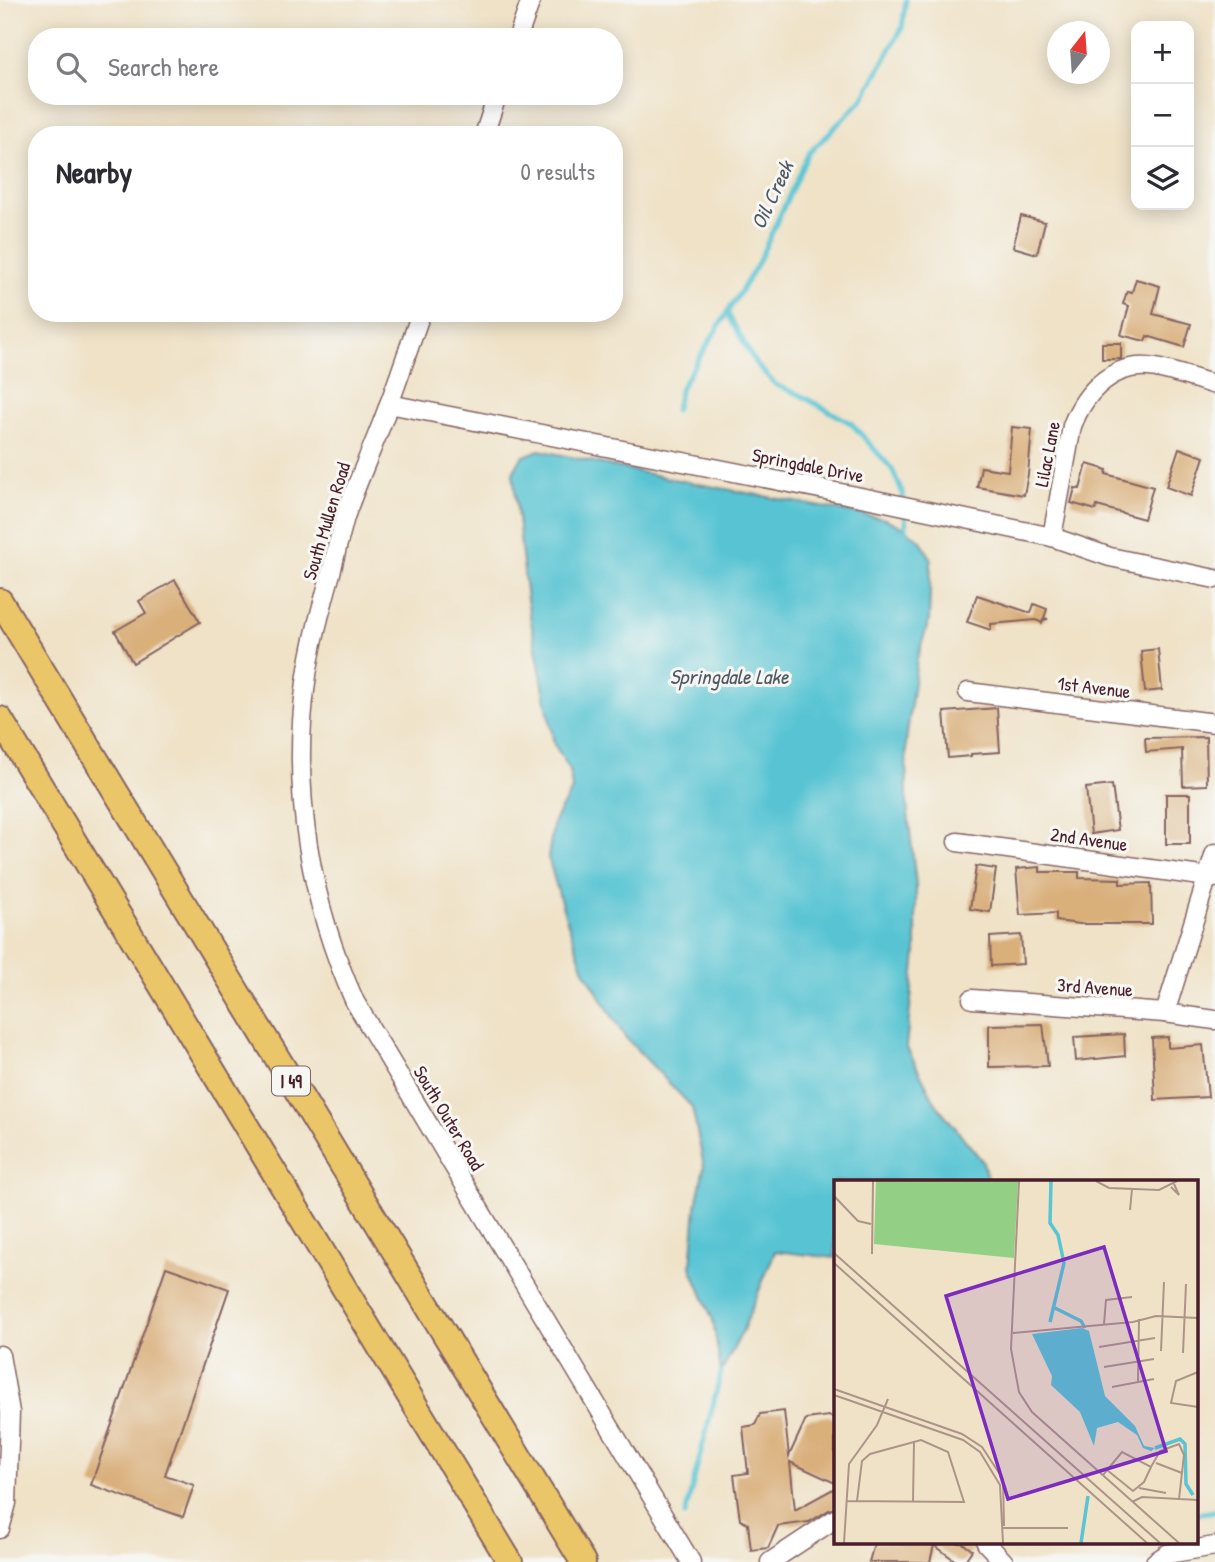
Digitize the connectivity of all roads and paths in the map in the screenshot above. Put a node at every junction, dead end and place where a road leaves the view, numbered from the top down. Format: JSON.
{"nodes":[{"id":1,"x":531,"y":0,"type":"edge"},
{"id":2,"x":521,"y":28,"type":"edge"},
{"id":3,"x":494,"y":105,"type":"edge"},
{"id":4,"x":487,"y":126,"type":"edge"},
{"id":5,"x":418,"y":322,"type":"edge"},
{"id":6,"x":1215,"y":385,"type":"edge"},
{"id":7,"x":389,"y":404,"type":"junction"},
{"id":8,"x":1052,"y":537,"type":"junction"},
{"id":9,"x":1215,"y":579,"type":"edge"},
{"id":10,"x":0,"y":601,"type":"edge"},
{"id":11,"x":311,"y":654,"type":"joint"},
{"id":12,"x":968,"y":692,"type":"dead end"},
{"id":13,"x":0,"y":719,"type":"edge"},
{"id":14,"x":1215,"y":723,"type":"edge"},
{"id":15,"x":957,"y":842,"type":"dead end"},
{"id":16,"x":1215,"y":853,"type":"edge"},
{"id":17,"x":1211,"y":877,"type":"edge"},
{"id":18,"x":971,"y":999,"type":"dead end"},
{"id":19,"x":1166,"y":1013,"type":"junction"},
{"id":20,"x":1215,"y":1020,"type":"edge"},
{"id":21,"x":0,"y":1355,"type":"edge"},
{"id":22,"x":834,"y":1520,"type":"edge"},
{"id":23,"x":0,"y":1529,"type":"edge"},
{"id":24,"x":987,"y":1544,"type":"edge"},
{"id":25,"x":1215,"y":1546,"type":"edge"},
{"id":26,"x":510,"y":1562,"type":"edge"},
{"id":27,"x":583,"y":1562,"type":"edge"},
{"id":28,"x":691,"y":1562,"type":"edge"},
{"id":29,"x":770,"y":1562,"type":"edge"},
{"id":30,"x":1004,"y":1562,"type":"edge"},
{"id":31,"x":1155,"y":1562,"type":"edge"}],
"edges":[{"from":1,"to":2,"type":"street"},
{"from":3,"to":4,"type":"street"},
{"from":5,"to":7,"type":"street","name":"South Mullen Road"},
{"from":6,"to":8,"type":"street","name":"Lilac Lane"},
{"from":7,"to":8,"type":"street","name":"Springdale Drive"},
{"from":7,"to":11,"type":"street","name":"South Mullen Road"},
{"from":8,"to":9,"type":"street","name":"Springdale Drive"},
{"from":10,"to":27,"type":"highway","number":"I 49"},
{"from":11,"to":28,"type":"street","name":"South Outer Road"},
{"from":12,"to":14,"type":"street","name":"1st Avenue"},
{"from":13,"to":26,"type":"highway"},
{"from":15,"to":17,"type":"street","name":"2nd Avenue"},
{"from":16,"to":17,"type":"street"},
{"from":17,"to":19,"type":"street"},
{"from":18,"to":19,"type":"street","name":"3rd Avenue"},
{"from":19,"to":20,"type":"street","name":"3rd Avenue"},
{"from":21,"to":23,"type":"street"},
{"from":22,"to":29,"type":"street"},
{"from":24,"to":30,"type":"street"},
{"from":25,"to":31,"type":"street"}]}
